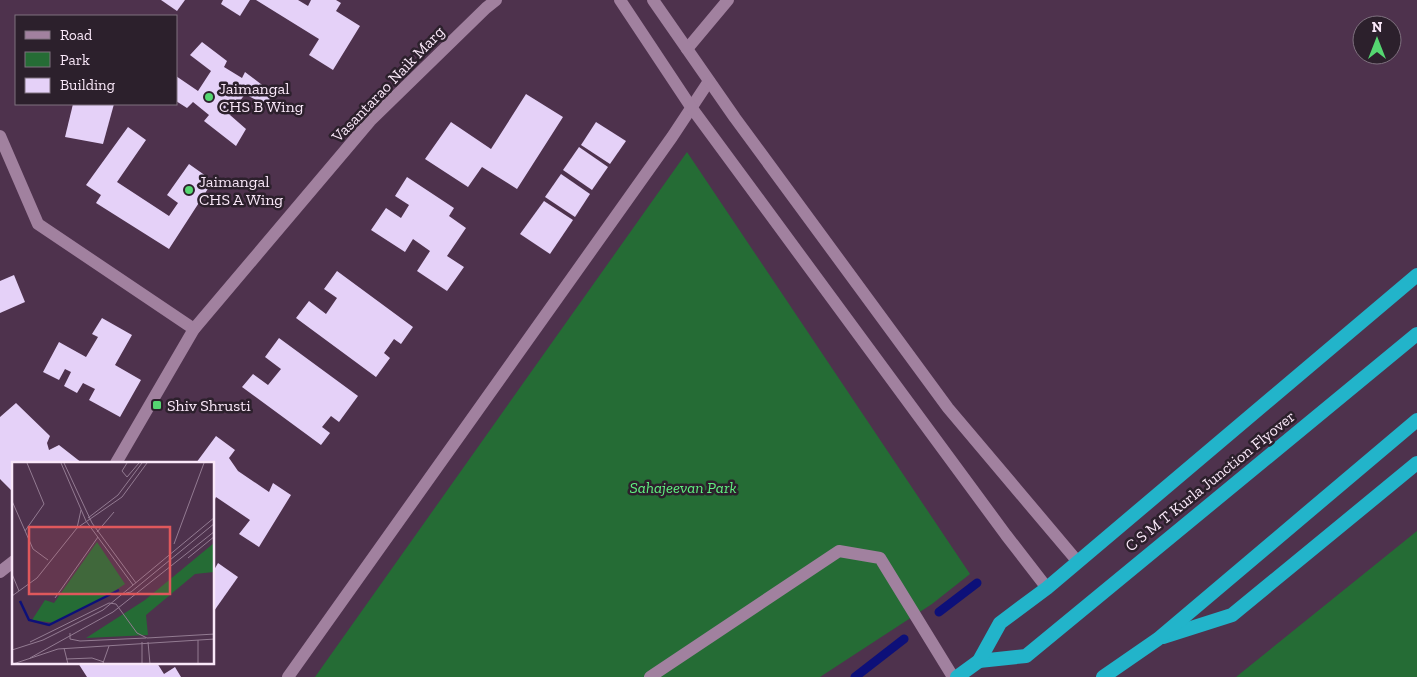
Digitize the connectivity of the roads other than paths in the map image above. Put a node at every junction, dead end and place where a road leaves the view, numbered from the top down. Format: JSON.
{"nodes":[{"id":1,"x":620,"y":0,"type":"edge"},
{"id":2,"x":653,"y":0,"type":"edge"},
{"id":3,"x":728,"y":0,"type":"edge"},
{"id":4,"x":490,"y":3,"type":"edge"},
{"id":5,"x":661,"y":6,"type":"edge"},
{"id":6,"x":687,"y":49,"type":"junction"},
{"id":7,"x":710,"y":81,"type":"junction"},
{"id":8,"x":691,"y":107,"type":"junction"},
{"id":9,"x":0,"y":136,"type":"edge"},
{"id":10,"x":1417,"y":275,"type":"edge"},
{"id":11,"x":194,"y":329,"type":"junction"},
{"id":12,"x":1417,"y":334,"type":"edge"},
{"id":13,"x":1417,"y":420,"type":"edge"},
{"id":14,"x":117,"y":462,"type":"edge"},
{"id":15,"x":1417,"y":463,"type":"edge"},
{"id":16,"x":1078,"y":562,"type":"junction"},
{"id":17,"x":12,"y":563,"type":"edge"},
{"id":18,"x":0,"y":572,"type":"edge"},
{"id":19,"x":1047,"y":588,"type":"junction"},
{"id":20,"x":1158,"y":639,"type":"junction"},
{"id":21,"x":979,"y":661,"type":"junction"},
{"id":22,"x":288,"y":677,"type":"edge"},
{"id":23,"x":650,"y":677,"type":"edge"},
{"id":24,"x":953,"y":677,"type":"edge"},
{"id":25,"x":957,"y":677,"type":"edge"},
{"id":26,"x":1104,"y":677,"type":"edge"}],
"edges":[{"from":1,"to":8,"type":"street"},
{"from":2,"to":5,"type":"street"},
{"from":3,"to":6,"type":"street"},
{"from":4,"to":11,"type":"street","name":"Vasantarao Naik Marg"},
{"from":5,"to":6,"type":"street"},
{"from":6,"to":7,"type":"street"},
{"from":7,"to":8,"type":"street"},
{"from":7,"to":16,"type":"street"},
{"from":8,"to":19,"type":"street"},
{"from":8,"to":22,"type":"street"},
{"from":9,"to":11,"type":"street"},
{"from":10,"to":16,"type":"highway"},
{"from":11,"to":14,"type":"street","name":"Vasantarao Naik Marg"},
{"from":12,"to":21,"type":"highway","name":"C S M T Kurla Junction Flyover"},
{"from":13,"to":20,"type":"highway"},
{"from":15,"to":20,"type":"highway"},
{"from":16,"to":19,"type":"highway"},
{"from":17,"to":18,"type":"street"},
{"from":19,"to":21,"type":"highway"},
{"from":20,"to":26,"type":"highway"},
{"from":21,"to":25,"type":"highway"},
{"from":23,"to":24,"type":"street"}]}
